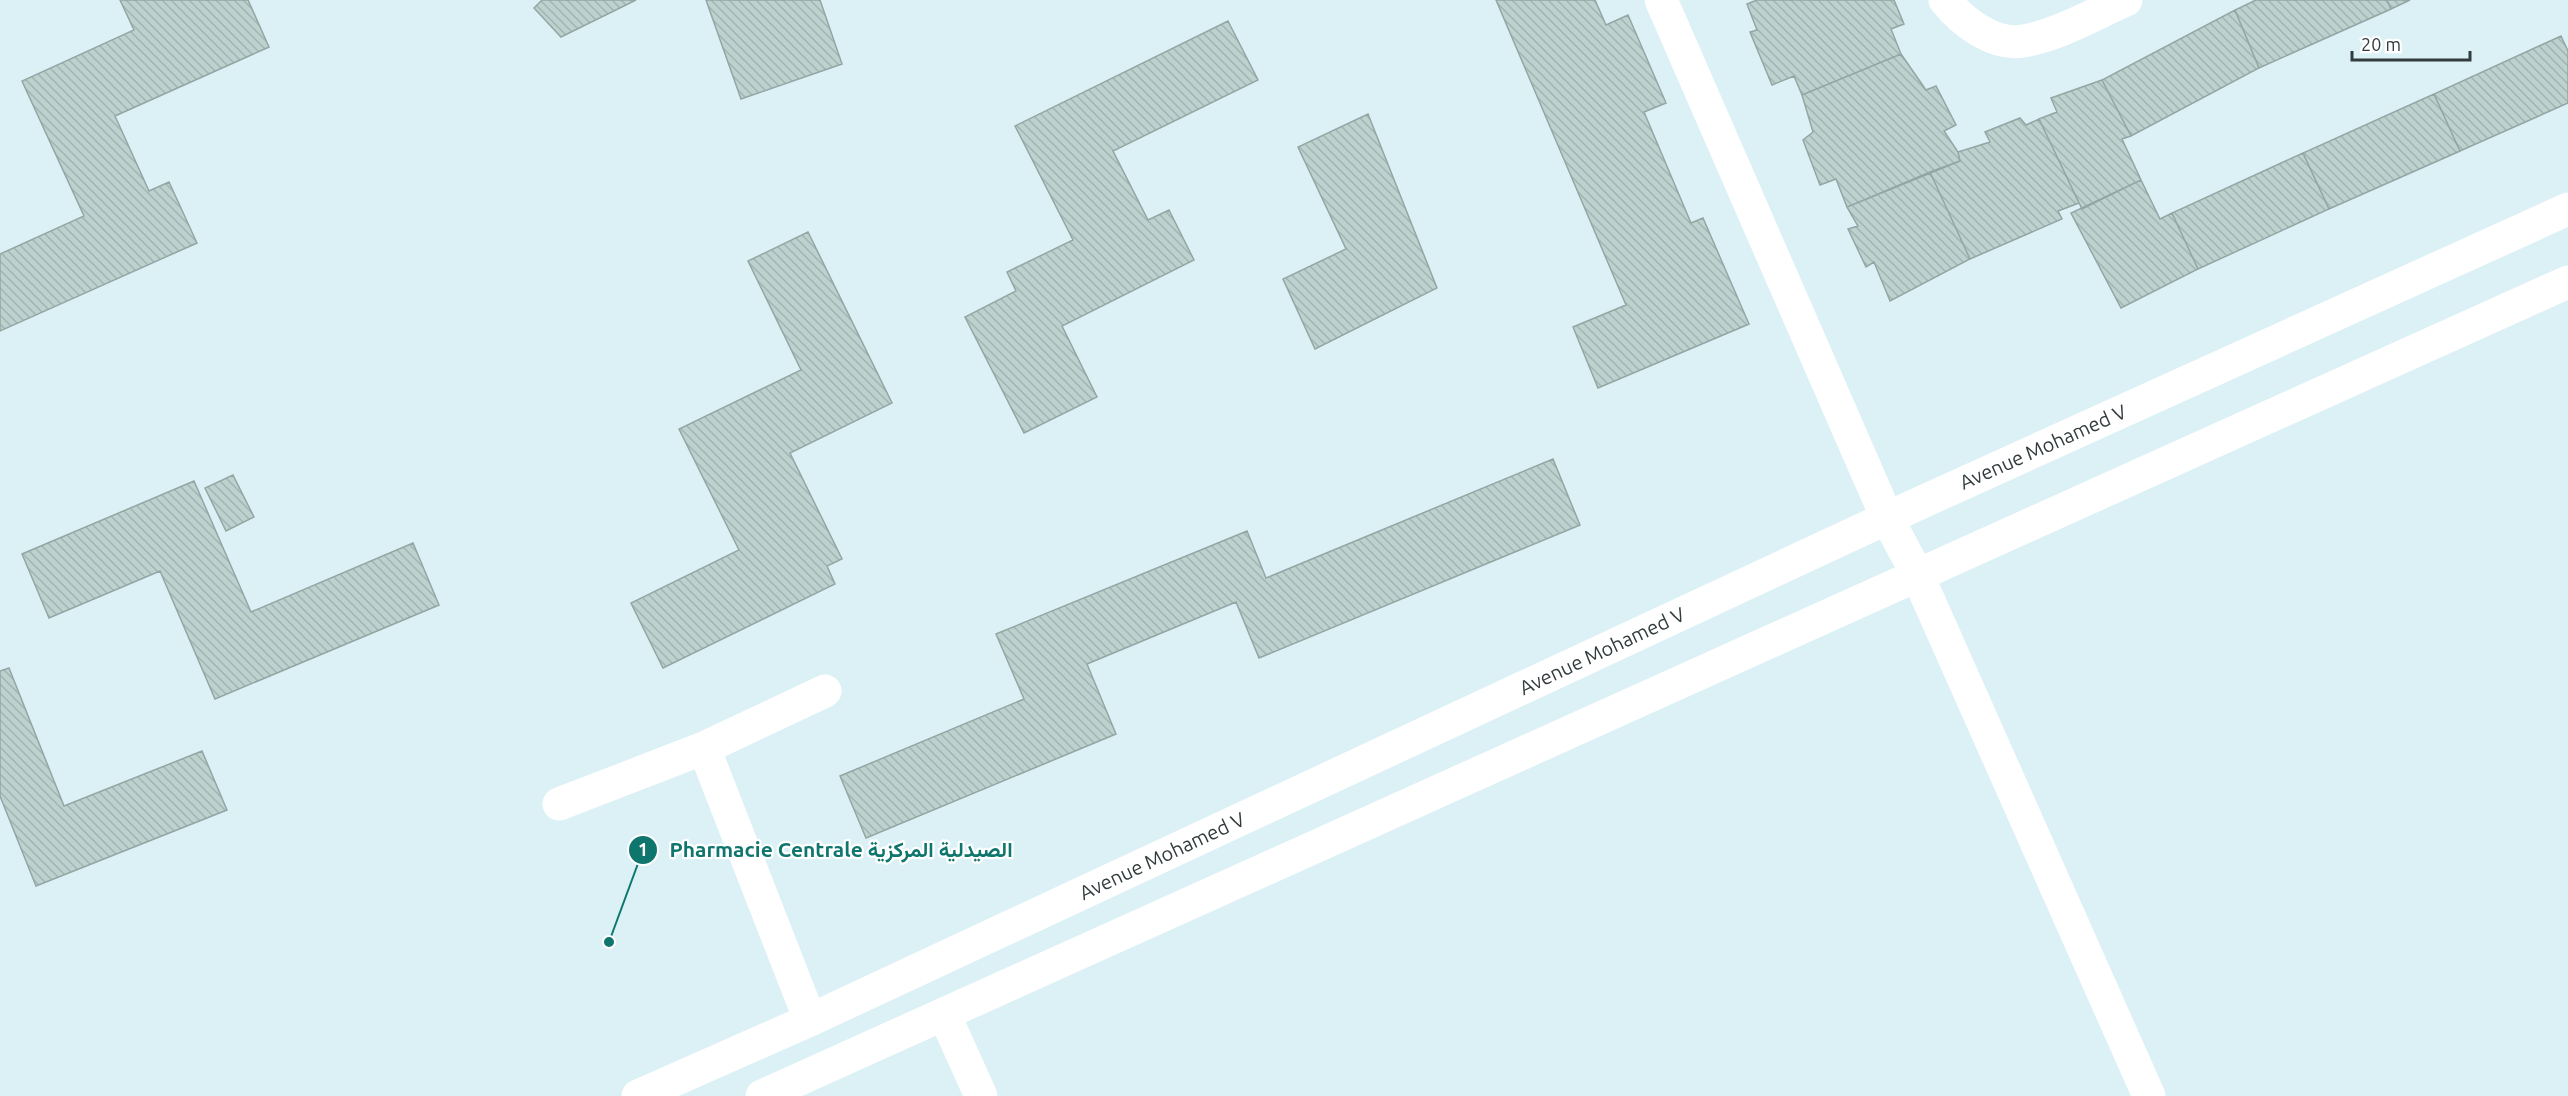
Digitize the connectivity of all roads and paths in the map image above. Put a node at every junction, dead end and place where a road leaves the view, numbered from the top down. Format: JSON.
{"nodes":[{"id":1,"x":1661,"y":0,"type":"edge"},
{"id":2,"x":1945,"y":0,"type":"edge"},
{"id":3,"x":2126,"y":0,"type":"edge"},
{"id":4,"x":2568,"y":209,"type":"edge"},
{"id":5,"x":2568,"y":282,"type":"edge"},
{"id":6,"x":1887,"y":518,"type":"junction"},
{"id":7,"x":1917,"y":574,"type":"junction"},
{"id":8,"x":825,"y":691,"type":"dead end"},
{"id":9,"x":704,"y":748,"type":"junction"},
{"id":10,"x":559,"y":804,"type":"dead end"},
{"id":11,"x":944,"y":1014,"type":"junction"},
{"id":12,"x":810,"y":1020,"type":"junction"},
{"id":13,"x":638,"y":1096,"type":"edge"},
{"id":14,"x":762,"y":1096,"type":"edge"},
{"id":15,"x":981,"y":1096,"type":"edge"},
{"id":16,"x":2149,"y":1096,"type":"edge"}],
"edges":[{"from":1,"to":6,"type":"street"},
{"from":2,"to":3,"type":"street"},
{"from":4,"to":6,"type":"street","name":"Avenue Mohamed V"},
{"from":5,"to":7,"type":"street"},
{"from":6,"to":7,"type":"street"},
{"from":6,"to":12,"type":"street","name":"Avenue Mohamed V"},
{"from":7,"to":11,"type":"street"},
{"from":7,"to":16,"type":"street"},
{"from":8,"to":9,"type":"street"},
{"from":9,"to":10,"type":"street"},
{"from":9,"to":12,"type":"street"},
{"from":11,"to":14,"type":"street"},
{"from":11,"to":15,"type":"street"},
{"from":12,"to":13,"type":"street","name":"Avenue Mohamed V"}]}
